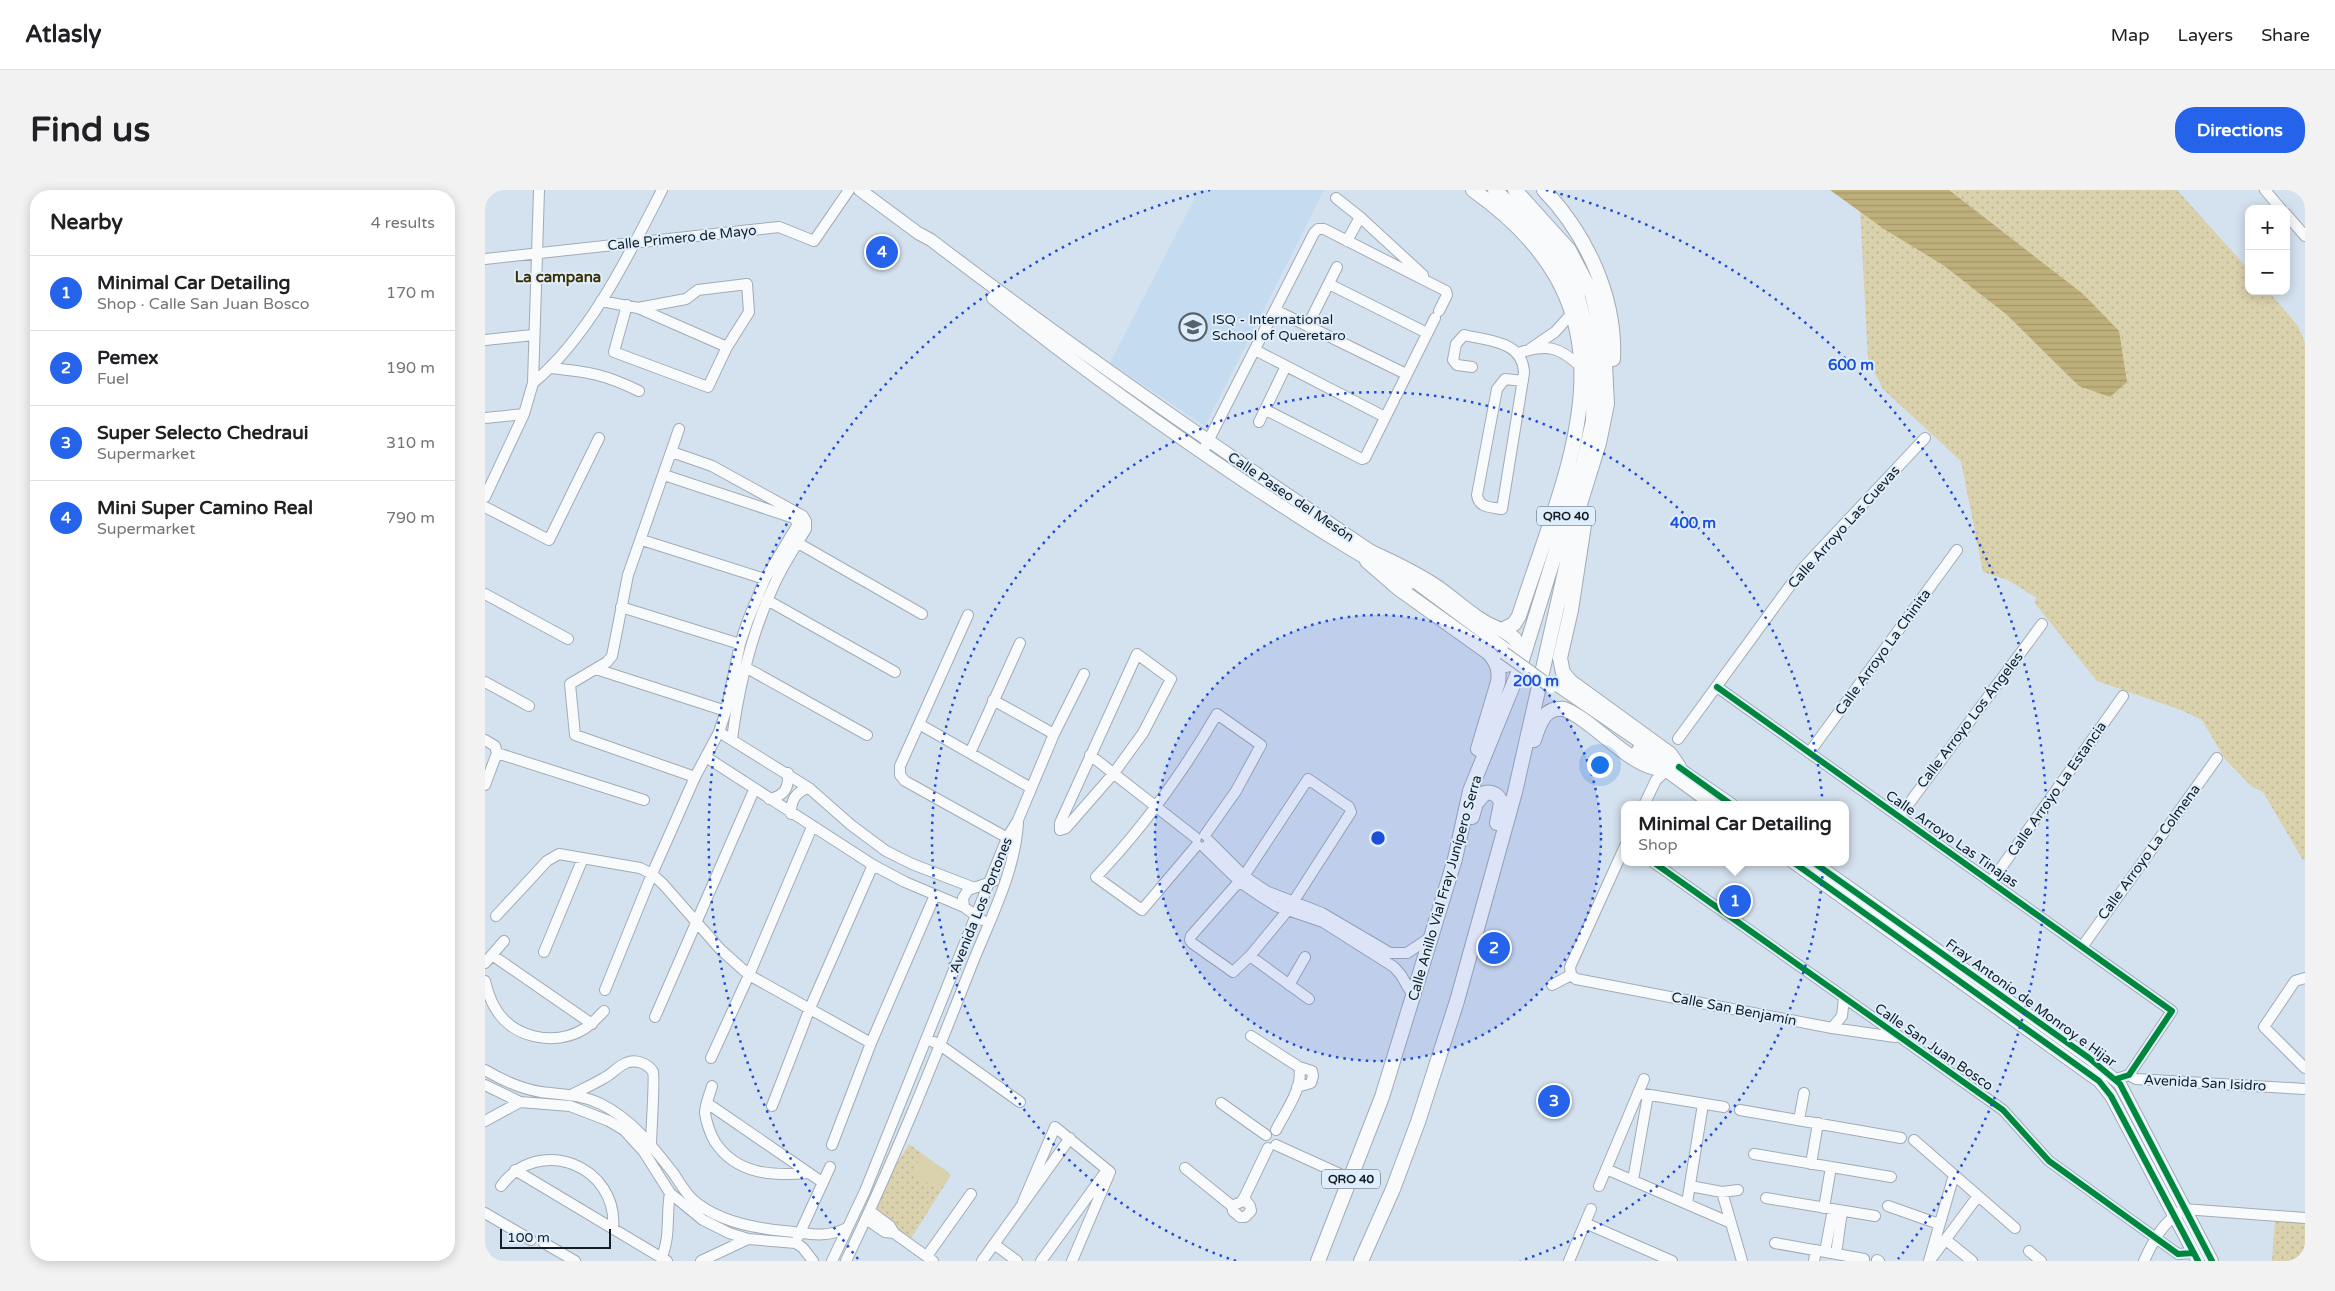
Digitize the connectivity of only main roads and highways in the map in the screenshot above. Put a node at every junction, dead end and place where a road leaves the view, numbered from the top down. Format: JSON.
{"nodes":[{"id":1,"x":859,"y":190,"type":"edge"},
{"id":2,"x":1473,"y":190,"type":"edge"},
{"id":3,"x":1495,"y":190,"type":"edge"},
{"id":4,"x":1515,"y":190,"type":"edge"},
{"id":5,"x":1544,"y":190,"type":"edge"},
{"id":6,"x":1026,"y":318,"type":"junction"},
{"id":7,"x":1607,"y":404,"type":"junction"},
{"id":8,"x":1594,"y":460,"type":"junction"},
{"id":9,"x":1549,"y":524,"type":"junction"},
{"id":10,"x":1369,"y":556,"type":"junction"},
{"id":11,"x":1537,"y":606,"type":"junction"},
{"id":12,"x":1503,"y":630,"type":"junction"},
{"id":13,"x":1502,"y":655,"type":"junction"},
{"id":14,"x":1667,"y":766,"type":"junction"},
{"id":15,"x":1470,"y":791,"type":"junction"},
{"id":16,"x":1515,"y":792,"type":"junction"},
{"id":17,"x":1708,"y":801,"type":"edge"},
{"id":18,"x":1725,"y":801,"type":"edge"},
{"id":19,"x":1455,"y":859,"type":"junction"},
{"id":20,"x":1799,"y":866,"type":"edge"},
{"id":21,"x":1818,"y":866,"type":"edge"},
{"id":22,"x":1480,"y":916,"type":"junction"},
{"id":23,"x":1894,"y":927,"type":"junction"},
{"id":24,"x":2085,"y":1063,"type":"junction"},
{"id":25,"x":2179,"y":1212,"type":"junction"},
{"id":26,"x":2196,"y":1257,"type":"edge"},
{"id":27,"x":1320,"y":1259,"type":"edge"},
{"id":28,"x":1361,"y":1261,"type":"edge"},
{"id":29,"x":2212,"y":1261,"type":"edge"}],
"edges":[{"from":1,"to":6,"type":"main road","name":"Calle Paseo del Mesón"},
{"from":2,"to":9,"type":"highway"},
{"from":3,"to":11,"type":"highway","name":"Calle Anillo Vial Fray Junípero Serra","number":"QRO 40"},
{"from":4,"to":7,"type":"highway","number":"QRO 40"},
{"from":5,"to":7,"type":"highway"},
{"from":6,"to":10,"type":"main road","name":"Calle Paseo del Mesón"},
{"from":6,"to":10,"type":"main road","name":"Calle Paseo del Mesón"},
{"from":7,"to":8,"type":"highway","number":"QRO 40"},
{"from":8,"to":14,"type":"highway"},
{"from":8,"to":16,"type":"highway","number":"QRO 40"},
{"from":9,"to":11,"type":"highway"},
{"from":9,"to":12,"type":"highway"},
{"from":10,"to":12,"type":"highway"},
{"from":10,"to":13,"type":"highway"},
{"from":11,"to":15,"type":"highway","name":"Calle Anillo Vial Fray Junípero Serra","number":"QRO 40"},
{"from":12,"to":13,"type":"highway"},
{"from":13,"to":14,"type":"main road"},
{"from":13,"to":15,"type":"highway"},
{"from":14,"to":16,"type":"highway"},
{"from":14,"to":17,"type":"main road"},
{"from":14,"to":18,"type":"main road"},
{"from":15,"to":19,"type":"highway","name":"Calle Anillo Vial Fray Junípero Serra","number":"QRO 40"},
{"from":16,"to":22,"type":"highway","number":"QRO 40"},
{"from":19,"to":22,"type":"highway"},
{"from":19,"to":27,"type":"highway","name":"Calle Anillo Vial Fray Junípero Serra","number":"QRO 40"},
{"from":20,"to":23,"type":"main road","name":"Fray Antonio de Monroy e Hijar"},
{"from":21,"to":23,"type":"main road","name":"Fray Antonio de Monroy e Hijar"},
{"from":22,"to":28,"type":"highway","number":"QRO 40"},
{"from":23,"to":24,"type":"main road","name":"Fray Antonio de Monroy e Hijar"},
{"from":24,"to":25,"type":"main road","name":"Fray Antonio de Monroy e Hijar"},
{"from":24,"to":25,"type":"main road","name":"Fray Antonio de Monroy e Hijar"},
{"from":25,"to":26,"type":"main road","name":"Fray Antonio de Monroy e Hijar"},
{"from":25,"to":29,"type":"main road","name":"Fray Antonio de Monroy e Hijar"}]}
